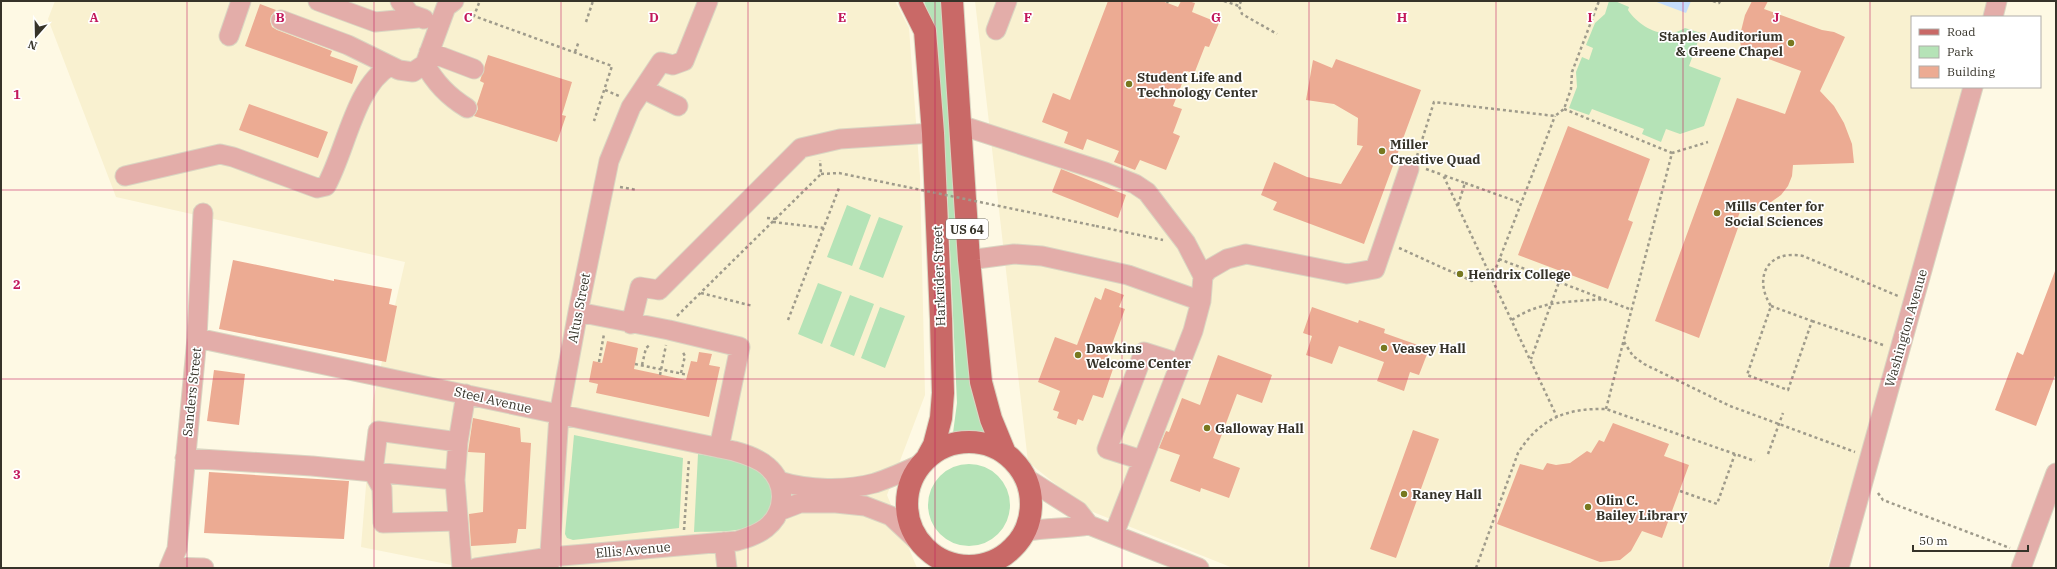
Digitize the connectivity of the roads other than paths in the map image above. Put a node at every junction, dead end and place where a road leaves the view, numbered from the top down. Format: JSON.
{"nodes":[{"id":1,"x":241,"y":1,"type":"edge"},
{"id":2,"x":318,"y":1,"type":"edge"},
{"id":3,"x":395,"y":1,"type":"edge"},
{"id":4,"x":400,"y":1,"type":"edge"},
{"id":5,"x":708,"y":1,"type":"edge"},
{"id":6,"x":910,"y":1,"type":"edge"},
{"id":7,"x":952,"y":1,"type":"edge"},
{"id":8,"x":1007,"y":1,"type":"edge"},
{"id":9,"x":1997,"y":1,"type":"edge"},
{"id":10,"x":449,"y":3,"type":"edge"},
{"id":11,"x":1993,"y":16,"type":"edge"},
{"id":12,"x":418,"y":18,"type":"junction"},
{"id":13,"x":281,"y":20,"type":"dead end"},
{"id":14,"x":375,"y":22,"type":"junction"},
{"id":15,"x":996,"y":30,"type":"dead end"},
{"id":16,"x":229,"y":36,"type":"dead end"},
{"id":17,"x":427,"y":58,"type":"junction"},
{"id":18,"x":390,"y":66,"type":"junction"},
{"id":19,"x":474,"y":69,"type":"dead end"},
{"id":20,"x":1973,"y":88,"type":"edge"},
{"id":21,"x":643,"y":89,"type":"junction"},
{"id":22,"x":678,"y":106,"type":"dead end"},
{"id":23,"x":467,"y":108,"type":"dead end"},
{"id":24,"x":960,"y":125,"type":"junction"},
{"id":25,"x":933,"y":133,"type":"junction"},
{"id":26,"x":1416,"y":165,"type":"road end"},
{"id":27,"x":125,"y":176,"type":"dead end"},
{"id":28,"x":203,"y":213,"type":"dead end"},
{"id":29,"x":969,"y":260,"type":"junction"},
{"id":30,"x":1203,"y":276,"type":"junction"},
{"id":31,"x":1201,"y":301,"type":"junction"},
{"id":32,"x":578,"y":312,"type":"junction"},
{"id":33,"x":631,"y":324,"type":"junction"},
{"id":34,"x":197,"y":338,"type":"junction"},
{"id":35,"x":1179,"y":363,"type":"junction"},
{"id":36,"x":466,"y":394,"type":"junction"},
{"id":37,"x":559,"y":415,"type":"junction"},
{"id":38,"x":458,"y":442,"type":"junction"},
{"id":39,"x":719,"y":448,"type":"junction"},
{"id":40,"x":1005,"y":454,"type":"junction"},
{"id":41,"x":185,"y":458,"type":"junction"},
{"id":42,"x":924,"y":460,"type":"junction"},
{"id":43,"x":1142,"y":460,"type":"junction"},
{"id":44,"x":373,"y":472,"type":"junction"},
{"id":45,"x":2056,"y":473,"type":"edge"},
{"id":46,"x":1026,"y":478,"type":"junction"},
{"id":47,"x":455,"y":480,"type":"junction"},
{"id":48,"x":780,"y":481,"type":"junction"},
{"id":49,"x":779,"y":511,"type":"junction"},
{"id":50,"x":457,"y":521,"type":"junction"},
{"id":51,"x":1090,"y":525,"type":"junction"},
{"id":52,"x":1024,"y":532,"type":"junction"},
{"id":53,"x":1114,"y":534,"type":"junction"},
{"id":54,"x":724,"y":542,"type":"junction"},
{"id":55,"x":932,"y":556,"type":"edge"},
{"id":56,"x":2023,"y":561,"type":"edge"},
{"id":57,"x":550,"y":563,"type":"edge"},
{"id":58,"x":997,"y":563,"type":"edge"},
{"id":59,"x":170,"y":567,"type":"edge"},
{"id":60,"x":204,"y":568,"type":"edge"},
{"id":61,"x":462,"y":568,"type":"edge"},
{"id":62,"x":476,"y":568,"type":"edge"},
{"id":63,"x":726,"y":568,"type":"edge"},
{"id":64,"x":1199,"y":568,"type":"edge"},
{"id":65,"x":1839,"y":568,"type":"edge"}],
"edges":[{"from":1,"to":16,"type":"street"},
{"from":2,"to":14,"type":"street"},
{"from":3,"to":14,"type":"street"},
{"from":4,"to":12,"type":"street"},
{"from":5,"to":21,"type":"street","name":"Altus Street"},
{"from":6,"to":25,"type":"main road","name":"Harkrider Street","number":"US 64"},
{"from":7,"to":24,"type":"main road","number":"US 64"},
{"from":8,"to":15,"type":"street"},
{"from":9,"to":11,"type":"street"},
{"from":10,"to":12,"type":"street"},
{"from":10,"to":17,"type":"street"},
{"from":12,"to":14,"type":"street"},
{"from":13,"to":18,"type":"street"},
{"from":17,"to":18,"type":"street"},
{"from":17,"to":19,"type":"street"},
{"from":17,"to":23,"type":"street"},
{"from":18,"to":27,"type":"street"},
{"from":20,"to":65,"type":"street","name":"Washington Avenue"},
{"from":21,"to":22,"type":"street"},
{"from":21,"to":32,"type":"street","name":"Altus Street"},
{"from":24,"to":29,"type":"main road","number":"US 64"},
{"from":24,"to":30,"type":"street"},
{"from":25,"to":33,"type":"street"},
{"from":25,"to":42,"type":"main road","name":"Harkrider Street","number":"US 64"},
{"from":26,"to":30,"type":"street"},
{"from":28,"to":34,"type":"street","name":"Sanders Street"},
{"from":29,"to":31,"type":"street"},
{"from":29,"to":40,"type":"main road","number":"US 64"},
{"from":30,"to":31,"type":"street"},
{"from":31,"to":35,"type":"street"},
{"from":32,"to":33,"type":"street"},
{"from":32,"to":37,"type":"street","name":"Altus Street"},
{"from":33,"to":39,"type":"street"},
{"from":34,"to":36,"type":"street","name":"Steel Avenue"},
{"from":34,"to":41,"type":"street","name":"Sanders Street"},
{"from":35,"to":43,"type":"street"},
{"from":35,"to":43,"type":"street"},
{"from":36,"to":37,"type":"street","name":"Steel Avenue"},
{"from":36,"to":38,"type":"street"},
{"from":37,"to":39,"type":"street","name":"Steel Avenue"},
{"from":37,"to":57,"type":"street","name":"Altus Street"},
{"from":38,"to":44,"type":"street"},
{"from":38,"to":47,"type":"street"},
{"from":39,"to":48,"type":"street","name":"Steel Avenue"},
{"from":40,"to":42,"type":"main road"},
{"from":40,"to":46,"type":"main road"},
{"from":41,"to":44,"type":"street"},
{"from":41,"to":59,"type":"street","name":"Sanders Street"},
{"from":42,"to":48,"type":"street"},
{"from":42,"to":55,"type":"main road"},
{"from":43,"to":53,"type":"street"},
{"from":44,"to":47,"type":"street"},
{"from":44,"to":50,"type":"street"},
{"from":45,"to":56,"type":"street"},
{"from":46,"to":51,"type":"street"},
{"from":46,"to":52,"type":"main road"},
{"from":47,"to":50,"type":"street"},
{"from":48,"to":49,"type":"street"},
{"from":49,"to":54,"type":"street","name":"Ellis Avenue"},
{"from":49,"to":55,"type":"street"},
{"from":50,"to":61,"type":"street"},
{"from":51,"to":52,"type":"street"},
{"from":51,"to":53,"type":"street"},
{"from":52,"to":58,"type":"main road"},
{"from":53,"to":64,"type":"street"},
{"from":54,"to":57,"type":"street","name":"Ellis Avenue"},
{"from":54,"to":63,"type":"street"},
{"from":55,"to":58,"type":"main road"},
{"from":57,"to":62,"type":"street","name":"Ellis Avenue"},
{"from":59,"to":60,"type":"street"}]}
